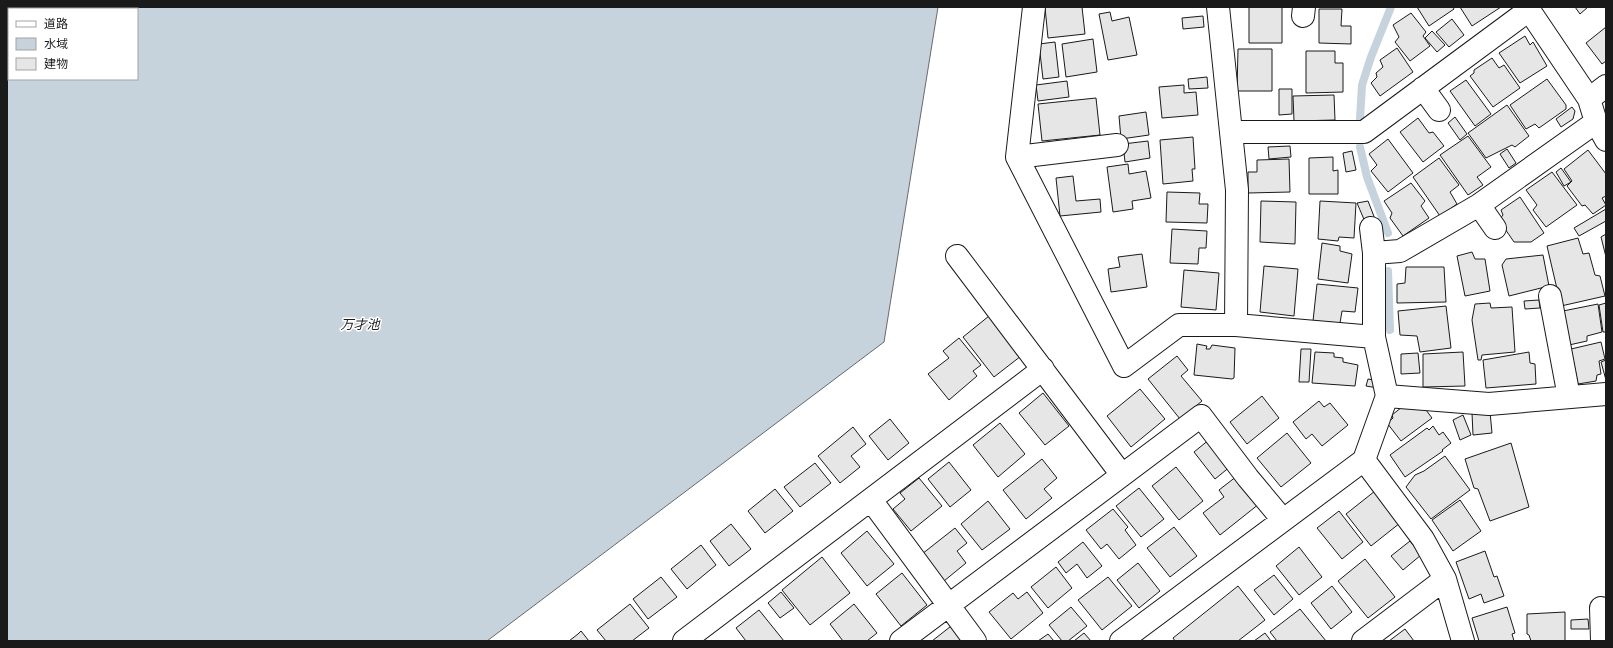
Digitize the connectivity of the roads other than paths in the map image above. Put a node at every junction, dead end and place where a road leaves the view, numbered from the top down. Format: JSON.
{"nodes":[{"id":1,"x":1034,"y":7,"type":"edge"},
{"id":2,"x":1218,"y":7,"type":"edge"},
{"id":3,"x":1529,"y":8,"type":"edge"},
{"id":4,"x":1606,"y":86,"type":"edge"},
{"id":5,"x":1423,"y":88,"type":"junction"},
{"id":6,"x":1589,"y":99,"type":"junction"},
{"id":7,"x":1440,"y":110,"type":"dead end"},
{"id":8,"x":1601,"y":131,"type":"edge"},
{"id":9,"x":1231,"y":132,"type":"junction"},
{"id":10,"x":1117,"y":145,"type":"dead end"},
{"id":11,"x":1017,"y":157,"type":"junction"},
{"id":12,"x":1479,"y":205,"type":"junction"},
{"id":13,"x":1371,"y":228,"type":"dead end"},
{"id":14,"x":1495,"y":228,"type":"dead end"},
{"id":15,"x":1374,"y":253,"type":"junction"},
{"id":16,"x":957,"y":256,"type":"dead end"},
{"id":17,"x":1550,"y":296,"type":"dead end"},
{"id":18,"x":1236,"y":325,"type":"junction"},
{"id":19,"x":1374,"y":337,"type":"junction"},
{"id":20,"x":1043,"y":369,"type":"junction"},
{"id":21,"x":1606,"y":394,"type":"edge"},
{"id":22,"x":1387,"y":396,"type":"junction"},
{"id":23,"x":1569,"y":397,"type":"junction"},
{"id":24,"x":1364,"y":460,"type":"junction"},
{"id":25,"x":1122,"y":475,"type":"junction"},
{"id":26,"x":870,"y":500,"type":"junction"},
{"id":27,"x":1283,"y":520,"type":"junction"},
{"id":28,"x":1445,"y":579,"type":"junction"},
{"id":29,"x":948,"y":605,"type":"junction"},
{"id":30,"x":1601,"y":608,"type":"dead end"},
{"id":31,"x":684,"y":641,"type":"edge"},
{"id":32,"x":901,"y":641,"type":"edge"},
{"id":33,"x":975,"y":641,"type":"edge"},
{"id":34,"x":1121,"y":641,"type":"edge"},
{"id":35,"x":1363,"y":641,"type":"edge"},
{"id":36,"x":1463,"y":641,"type":"edge"},
{"id":37,"x":1602,"y":641,"type":"edge"}],
"edges":[{"from":1,"to":11,"type":"street"},
{"from":2,"to":9,"type":"street"},
{"from":3,"to":5,"type":"street"},
{"from":3,"to":6,"type":"street"},
{"from":4,"to":6,"type":"street"},
{"from":5,"to":7,"type":"street"},
{"from":5,"to":9,"type":"street"},
{"from":6,"to":8,"type":"street"},
{"from":8,"to":12,"type":"street"},
{"from":9,"to":18,"type":"street"},
{"from":10,"to":11,"type":"street"},
{"from":11,"to":18,"type":"street"},
{"from":12,"to":14,"type":"street"},
{"from":12,"to":15,"type":"street"},
{"from":13,"to":15,"type":"street"},
{"from":15,"to":19,"type":"street"},
{"from":16,"to":20,"type":"street"},
{"from":17,"to":23,"type":"street"},
{"from":18,"to":19,"type":"street"},
{"from":19,"to":22,"type":"street"},
{"from":20,"to":25,"type":"street"},
{"from":20,"to":26,"type":"street"},
{"from":21,"to":23,"type":"street"},
{"from":22,"to":23,"type":"street"},
{"from":22,"to":24,"type":"street"},
{"from":24,"to":27,"type":"street"},
{"from":24,"to":28,"type":"street"},
{"from":25,"to":27,"type":"street"},
{"from":25,"to":29,"type":"street"},
{"from":26,"to":29,"type":"street"},
{"from":26,"to":31,"type":"street"},
{"from":27,"to":34,"type":"street"},
{"from":28,"to":35,"type":"street"},
{"from":28,"to":36,"type":"street"},
{"from":29,"to":32,"type":"street"},
{"from":29,"to":33,"type":"street"},
{"from":30,"to":37,"type":"street"}]}
